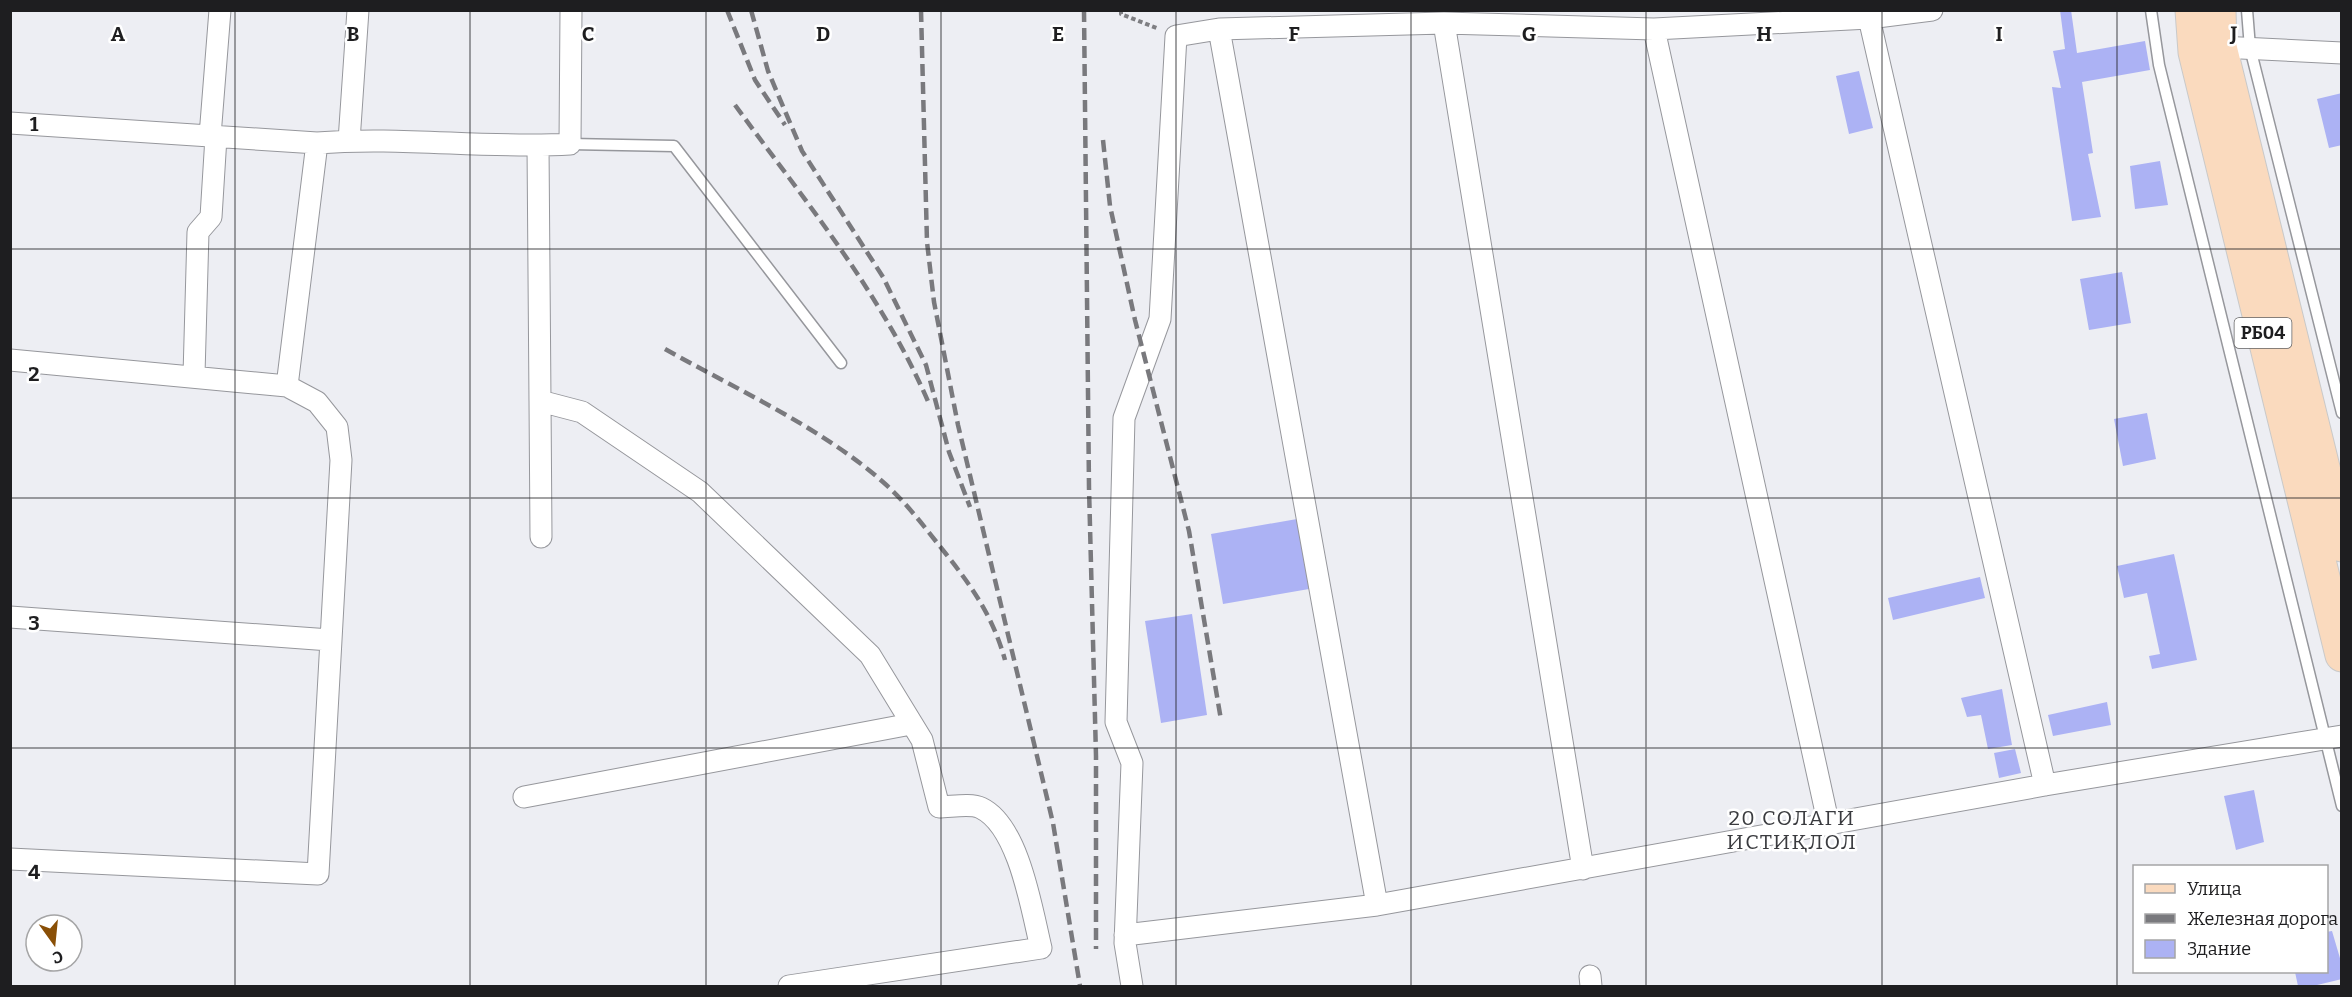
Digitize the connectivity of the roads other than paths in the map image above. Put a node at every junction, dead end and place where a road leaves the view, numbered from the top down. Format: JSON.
{"nodes":[{"id":1,"x":220,"y":10,"type":"edge"},
{"id":2,"x":358,"y":10,"type":"edge"},
{"id":3,"x":570,"y":10,"type":"edge"},
{"id":4,"x":1932,"y":10,"type":"edge"},
{"id":5,"x":2151,"y":10,"type":"edge"},
{"id":6,"x":2192,"y":10,"type":"edge"},
{"id":7,"x":2219,"y":10,"type":"edge"},
{"id":8,"x":2247,"y":10,"type":"edge"},
{"id":9,"x":1869,"y":18,"type":"junction"},
{"id":10,"x":1444,"y":23,"type":"junction"},
{"id":11,"x":1219,"y":29,"type":"junction"},
{"id":12,"x":1654,"y":29,"type":"junction"},
{"id":13,"x":2222,"y":49,"type":"junction"},
{"id":14,"x":2342,"y":53,"type":"edge"},
{"id":15,"x":10,"y":123,"type":"edge"},
{"id":16,"x":213,"y":136,"type":"junction"},
{"id":17,"x":349,"y":141,"type":"junction"},
{"id":18,"x":317,"y":143,"type":"junction"},
{"id":19,"x":570,"y":144,"type":"junction"},
{"id":20,"x":538,"y":146,"type":"junction"},
{"id":21,"x":10,"y":360,"type":"edge"},
{"id":22,"x":841,"y":363,"type":"dead end"},
{"id":23,"x":194,"y":375,"type":"junction"},
{"id":24,"x":286,"y":386,"type":"junction"},
{"id":25,"x":540,"y":401,"type":"junction"},
{"id":26,"x":2342,"y":413,"type":"edge"},
{"id":27,"x":542,"y":537,"type":"dead end"},
{"id":28,"x":2342,"y":545,"type":"edge"},
{"id":29,"x":10,"y":617,"type":"edge"},
{"id":30,"x":330,"y":640,"type":"junction"},
{"id":31,"x":2342,"y":655,"type":"edge"},
{"id":32,"x":911,"y":724,"type":"junction"},
{"id":33,"x":2334,"y":738,"type":"edge"},
{"id":34,"x":2045,"y":785,"type":"junction"},
{"id":35,"x":524,"y":797,"type":"dead end"},
{"id":36,"x":2342,"y":806,"type":"edge"},
{"id":37,"x":1829,"y":826,"type":"junction"},
{"id":38,"x":10,"y":859,"type":"edge"},
{"id":39,"x":1583,"y":869,"type":"junction"},
{"id":40,"x":1377,"y":905,"type":"junction"},
{"id":41,"x":1125,"y":935,"type":"junction"},
{"id":42,"x":789,"y":987,"type":"edge"},
{"id":43,"x":1132,"y":987,"type":"edge"}],
"edges":[{"from":1,"to":16,"type":"street"},
{"from":2,"to":17,"type":"street"},
{"from":3,"to":19,"type":"street"},
{"from":4,"to":9,"type":"street"},
{"from":5,"to":33,"type":"lane"},
{"from":6,"to":13,"type":"main road","number":"РБ04"},
{"from":7,"to":13,"type":"main road","number":"РБ04"},
{"from":8,"to":13,"type":"lane"},
{"from":9,"to":12,"type":"street"},
{"from":9,"to":34,"type":"street"},
{"from":10,"to":11,"type":"street"},
{"from":10,"to":12,"type":"street"},
{"from":10,"to":39,"type":"street"},
{"from":11,"to":40,"type":"street"},
{"from":11,"to":41,"type":"street"},
{"from":12,"to":37,"type":"street"},
{"from":13,"to":14,"type":"street"},
{"from":13,"to":26,"type":"lane"},
{"from":13,"to":28,"type":"main road","number":"РБ04"},
{"from":13,"to":31,"type":"main road","number":"РБ04"},
{"from":15,"to":16,"type":"street"},
{"from":16,"to":18,"type":"street"},
{"from":16,"to":23,"type":"street"},
{"from":17,"to":18,"type":"street"},
{"from":17,"to":20,"type":"street"},
{"from":18,"to":24,"type":"street"},
{"from":19,"to":20,"type":"street"},
{"from":19,"to":22,"type":"lane"},
{"from":20,"to":25,"type":"street"},
{"from":21,"to":23,"type":"street"},
{"from":23,"to":24,"type":"street"},
{"from":24,"to":30,"type":"street"},
{"from":25,"to":27,"type":"street"},
{"from":25,"to":32,"type":"street"},
{"from":29,"to":30,"type":"street"},
{"from":30,"to":38,"type":"street"},
{"from":32,"to":35,"type":"street"},
{"from":32,"to":42,"type":"street"},
{"from":33,"to":34,"type":"street"},
{"from":33,"to":36,"type":"lane"},
{"from":34,"to":37,"type":"street"},
{"from":37,"to":39,"type":"street"},
{"from":39,"to":40,"type":"street"},
{"from":40,"to":41,"type":"street"},
{"from":41,"to":43,"type":"street"}]}
